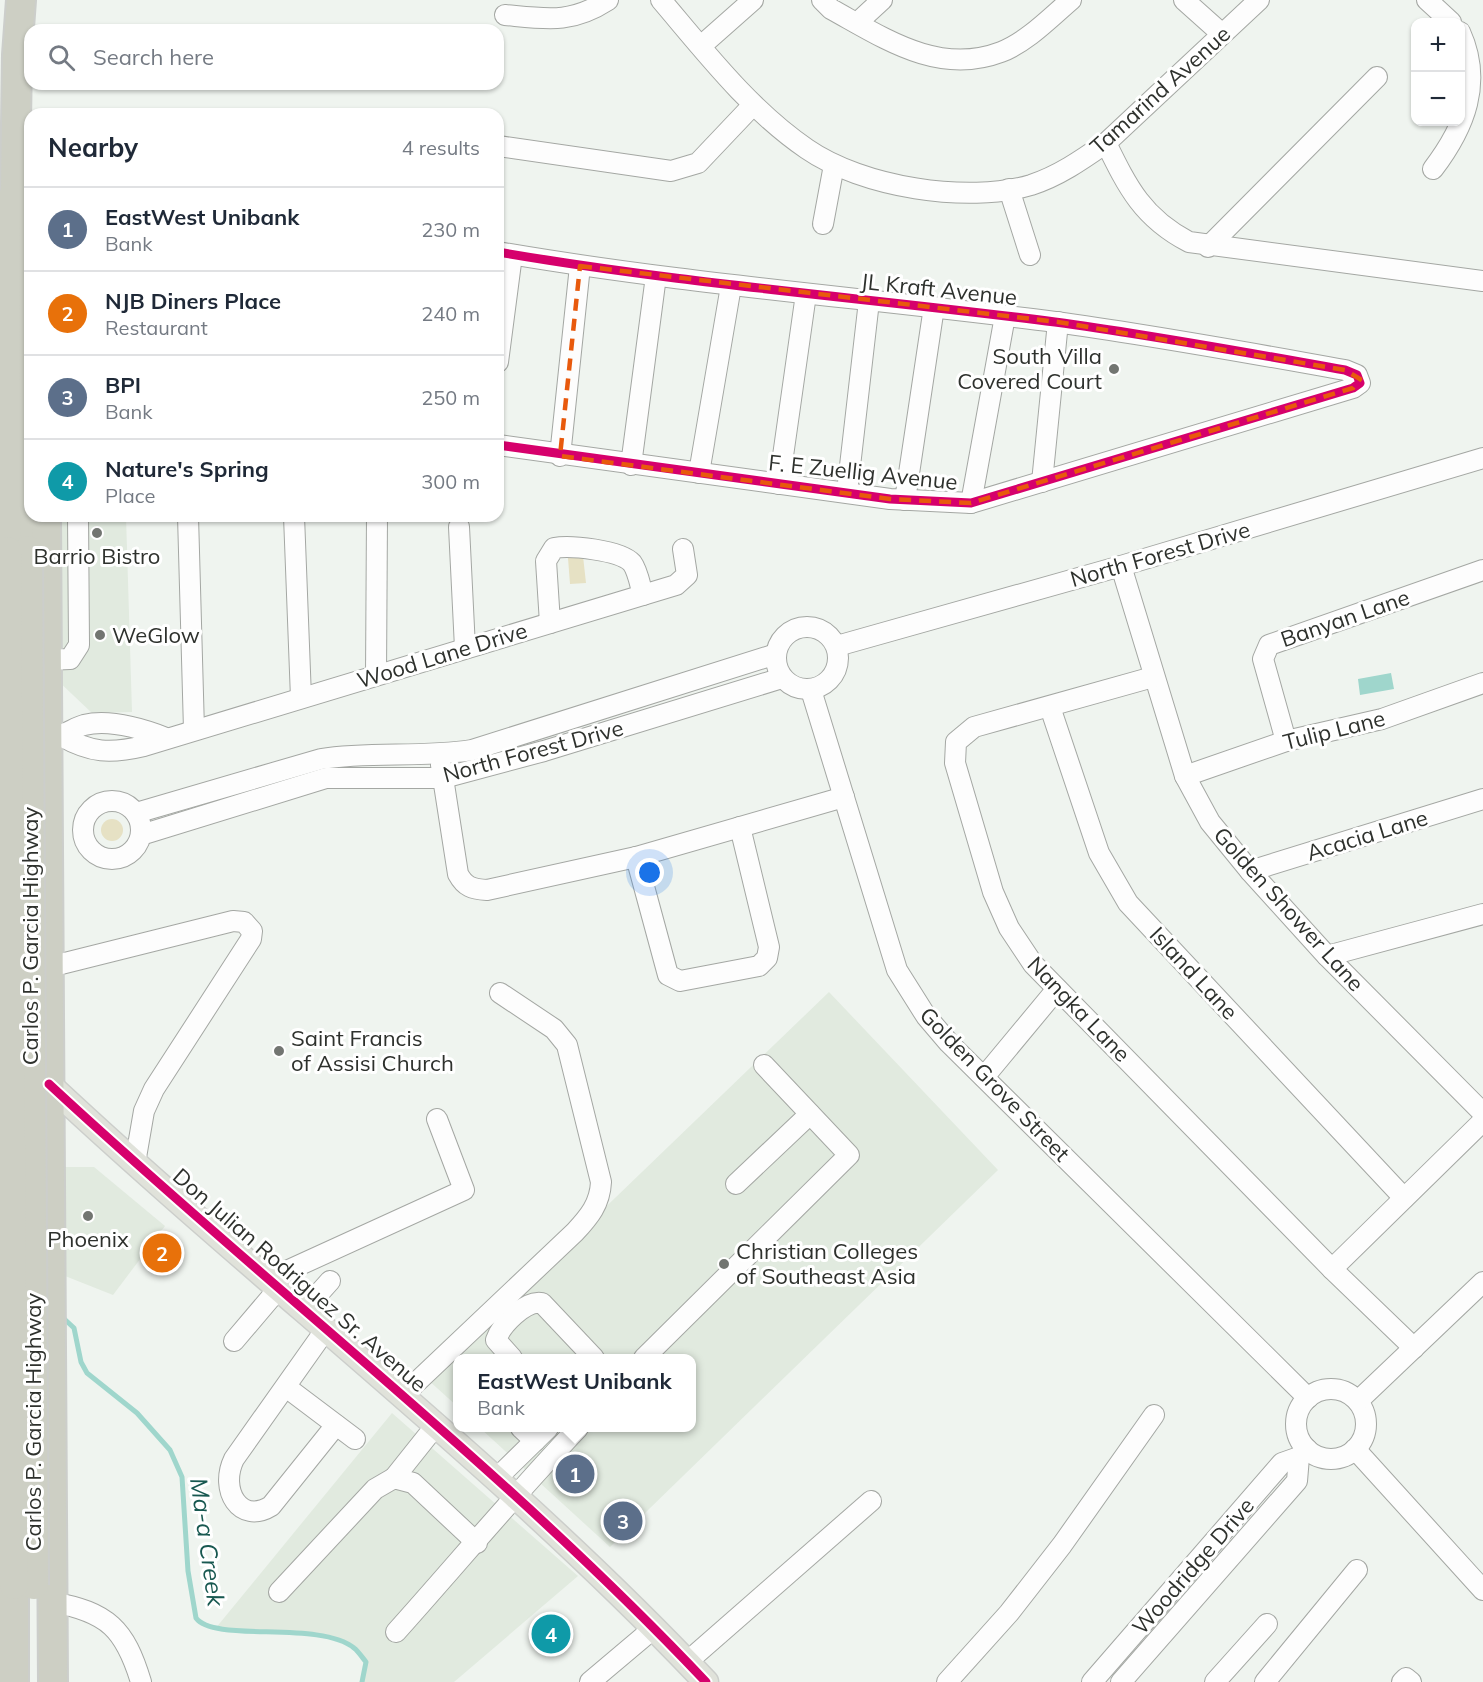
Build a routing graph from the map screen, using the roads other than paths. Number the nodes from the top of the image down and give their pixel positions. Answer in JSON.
{"nodes":[{"id":1,"x":21,"y":0,"type":"edge"},
{"id":2,"x":608,"y":0,"type":"edge"},
{"id":3,"x":662,"y":0,"type":"edge"},
{"id":4,"x":753,"y":0,"type":"edge"},
{"id":5,"x":822,"y":0,"type":"edge"},
{"id":6,"x":882,"y":0,"type":"edge"},
{"id":7,"x":1071,"y":0,"type":"edge"},
{"id":8,"x":1184,"y":0,"type":"edge"},
{"id":9,"x":1259,"y":0,"type":"edge"},
{"id":10,"x":1427,"y":0,"type":"edge"},
{"id":11,"x":505,"y":15,"type":"dead end"},
{"id":12,"x":1447,"y":18,"type":"edge"},
{"id":13,"x":857,"y":23,"type":"junction"},
{"id":14,"x":1222,"y":34,"type":"junction"},
{"id":15,"x":1465,"y":37,"type":"edge"},
{"id":16,"x":701,"y":46,"type":"junction"},
{"id":17,"x":1377,"y":77,"type":"dead end"},
{"id":18,"x":753,"y":105,"type":"junction"},
{"id":19,"x":1106,"y":143,"type":"junction"},
{"id":20,"x":504,"y":147,"type":"edge"},
{"id":21,"x":834,"y":165,"type":"junction"},
{"id":22,"x":1433,"y":169,"type":"dead end"},
{"id":23,"x":15,"y":186,"type":"edge"},
{"id":24,"x":1009,"y":189,"type":"junction"},
{"id":25,"x":823,"y":224,"type":"dead end"},
{"id":26,"x":1208,"y":247,"type":"junction"},
{"id":27,"x":505,"y":253,"type":"edge"},
{"id":28,"x":1030,"y":255,"type":"dead end"},
{"id":29,"x":580,"y":266,"type":"junction"},
{"id":30,"x":504,"y":270,"type":"edge"},
{"id":31,"x":656,"y":276,"type":"junction"},
{"id":32,"x":1483,"y":281,"type":"edge"},
{"id":33,"x":731,"y":286,"type":"junction"},
{"id":34,"x":806,"y":294,"type":"junction"},
{"id":35,"x":869,"y":301,"type":"junction"},
{"id":36,"x":934,"y":307,"type":"junction"},
{"id":37,"x":1005,"y":316,"type":"junction"},
{"id":38,"x":1058,"y":322,"type":"junction"},
{"id":39,"x":1353,"y":388,"type":"joint"},
{"id":40,"x":504,"y":446,"type":"edge"},
{"id":41,"x":560,"y":456,"type":"junction"},
{"id":42,"x":1483,"y":458,"type":"edge"},
{"id":43,"x":631,"y":465,"type":"junction"},
{"id":44,"x":699,"y":473,"type":"junction"},
{"id":45,"x":1042,"y":482,"type":"junction"},
{"id":46,"x":779,"y":484,"type":"junction"},
{"id":47,"x":847,"y":492,"type":"junction"},
{"id":48,"x":904,"y":500,"type":"junction"},
{"id":49,"x":971,"y":503,"type":"junction"},
{"id":50,"x":46,"y":522,"type":"edge"},
{"id":51,"x":78,"y":522,"type":"edge"},
{"id":52,"x":188,"y":522,"type":"edge"},
{"id":53,"x":294,"y":522,"type":"edge"},
{"id":54,"x":376,"y":522,"type":"edge"},
{"id":55,"x":459,"y":527,"type":"dead end"},
{"id":56,"x":683,"y":549,"type":"dead end"},
{"id":57,"x":1121,"y":566,"type":"junction"},
{"id":58,"x":1483,"y":570,"type":"edge"},
{"id":59,"x":643,"y":595,"type":"junction"},
{"id":60,"x":46,"y":598,"type":"junction"},
{"id":61,"x":0,"y":599,"type":"edge"},
{"id":62,"x":550,"y":623,"type":"junction"},
{"id":63,"x":837,"y":646,"type":"junction"},
{"id":64,"x":465,"y":648,"type":"junction"},
{"id":65,"x":776,"y":654,"type":"junction"},
{"id":66,"x":46,"y":660,"type":"junction"},
{"id":67,"x":376,"y":675,"type":"junction"},
{"id":68,"x":1153,"y":677,"type":"junction"},
{"id":69,"x":782,"y":678,"type":"junction"},
{"id":70,"x":1483,"y":683,"type":"edge"},
{"id":71,"x":811,"y":690,"type":"junction"},
{"id":72,"x":301,"y":698,"type":"junction"},
{"id":73,"x":1050,"y":707,"type":"junction"},
{"id":74,"x":194,"y":730,"type":"junction"},
{"id":75,"x":54,"y":736,"type":"junction"},
{"id":76,"x":0,"y":737,"type":"edge"},
{"id":77,"x":1286,"y":741,"type":"junction"},
{"id":78,"x":440,"y":755,"type":"junction"},
{"id":79,"x":1185,"y":776,"type":"junction"},
{"id":80,"x":443,"y":778,"type":"junction"},
{"id":81,"x":196,"y":795,"type":"junction"},
{"id":82,"x":844,"y":797,"type":"junction"},
{"id":83,"x":1483,"y":799,"type":"edge"},
{"id":84,"x":136,"y":813,"type":"junction"},
{"id":85,"x":202,"y":816,"type":"junction"},
{"id":86,"x":740,"y":827,"type":"junction"},
{"id":87,"x":82,"y":828,"type":"junction"},
{"id":88,"x":0,"y":829,"type":"edge"},
{"id":89,"x":47,"y":829,"type":"junction"},
{"id":90,"x":141,"y":835,"type":"junction"},
{"id":91,"x":636,"y":857,"type":"junction"},
{"id":92,"x":1250,"y":871,"type":"junction"},
{"id":93,"x":48,"y":904,"type":"junction"},
{"id":94,"x":0,"y":905,"type":"edge"},
{"id":95,"x":1483,"y":914,"type":"edge"},
{"id":96,"x":1327,"y":956,"type":"junction"},
{"id":97,"x":0,"y":967,"type":"edge"},
{"id":98,"x":49,"y":967,"type":"junction"},
{"id":99,"x":1057,"y":989,"type":"junction"},
{"id":100,"x":500,"y":993,"type":"dead end"},
{"id":101,"x":0,"y":1039,"type":"edge"},
{"id":102,"x":764,"y":1065,"type":"dead end"},
{"id":103,"x":984,"y":1077,"type":"junction"},
{"id":104,"x":49,"y":1084,"type":"junction"},
{"id":105,"x":1483,"y":1113,"type":"edge"},
{"id":106,"x":810,"y":1114,"type":"junction"},
{"id":107,"x":437,"y":1119,"type":"dead end"},
{"id":108,"x":1483,"y":1121,"type":"edge"},
{"id":109,"x":50,"y":1161,"type":"junction"},
{"id":110,"x":0,"y":1162,"type":"edge"},
{"id":111,"x":135,"y":1163,"type":"junction"},
{"id":112,"x":736,"y":1184,"type":"dead end"},
{"id":113,"x":1404,"y":1198,"type":"junction"},
{"id":114,"x":50,"y":1247,"type":"junction"},
{"id":115,"x":0,"y":1248,"type":"edge"},
{"id":116,"x":1332,"y":1269,"type":"junction"},
{"id":117,"x":330,"y":1281,"type":"dead end"},
{"id":118,"x":1483,"y":1282,"type":"edge"},
{"id":119,"x":274,"y":1284,"type":"junction"},
{"id":120,"x":304,"y":1310,"type":"junction"},
{"id":121,"x":326,"y":1329,"type":"junction"},
{"id":122,"x":51,"y":1338,"type":"junction"},
{"id":123,"x":0,"y":1339,"type":"edge"},
{"id":124,"x":234,"y":1341,"type":"dead end"},
{"id":125,"x":1414,"y":1347,"type":"junction"},
{"id":126,"x":508,"y":1354,"type":"edge"},
{"id":127,"x":589,"y":1354,"type":"edge"},
{"id":128,"x":649,"y":1354,"type":"edge"},
{"id":129,"x":285,"y":1387,"type":"junction"},
{"id":130,"x":403,"y":1395,"type":"junction"},
{"id":131,"x":1308,"y":1398,"type":"junction"},
{"id":132,"x":1358,"y":1401,"type":"junction"},
{"id":133,"x":1154,"y":1415,"type":"dead end"},
{"id":134,"x":437,"y":1424,"type":"junction"},
{"id":135,"x":336,"y":1425,"type":"junction"},
{"id":136,"x":535,"y":1432,"type":"edge"},
{"id":137,"x":574,"y":1432,"type":"edge"},
{"id":138,"x":0,"y":1439,"type":"edge"},
{"id":139,"x":51,"y":1439,"type":"junction"},
{"id":140,"x":355,"y":1439,"type":"dead end"},
{"id":141,"x":1355,"y":1449,"type":"junction"},
{"id":142,"x":1303,"y":1453,"type":"junction"},
{"id":143,"x":394,"y":1478,"type":"junction"},
{"id":144,"x":497,"y":1478,"type":"junction"},
{"id":145,"x":516,"y":1494,"type":"junction"},
{"id":146,"x":871,"y":1501,"type":"dead end"},
{"id":147,"x":477,"y":1543,"type":"junction"},
{"id":148,"x":52,"y":1544,"type":"junction"},
{"id":149,"x":0,"y":1545,"type":"edge"},
{"id":150,"x":1357,"y":1570,"type":"dead end"},
{"id":151,"x":1483,"y":1590,"type":"edge"},
{"id":152,"x":34,"y":1591,"type":"junction"},
{"id":153,"x":279,"y":1592,"type":"dead end"},
{"id":154,"x":1267,"y":1624,"type":"dead end"},
{"id":155,"x":654,"y":1628,"type":"junction"},
{"id":156,"x":396,"y":1632,"type":"dead end"},
{"id":157,"x":692,"y":1674,"type":"edge"},
{"id":158,"x":14,"y":1682,"type":"edge"},
{"id":159,"x":35,"y":1682,"type":"edge"},
{"id":160,"x":53,"y":1682,"type":"edge"},
{"id":161,"x":141,"y":1682,"type":"edge"},
{"id":162,"x":590,"y":1682,"type":"edge"},
{"id":163,"x":946,"y":1682,"type":"edge"},
{"id":164,"x":1092,"y":1682,"type":"edge"},
{"id":165,"x":1121,"y":1682,"type":"edge"},
{"id":166,"x":1215,"y":1682,"type":"edge"},
{"id":167,"x":1265,"y":1682,"type":"edge"}],
"edges":[{"from":1,"to":23,"type":"highway","name":"Carlos P. Garcia Highway"},
{"from":2,"to":11,"type":"street"},
{"from":3,"to":16,"type":"street","name":"Tamarind Avenue"},
{"from":4,"to":16,"type":"street"},
{"from":5,"to":13,"type":"street"},
{"from":6,"to":13,"type":"street"},
{"from":7,"to":13,"type":"street"},
{"from":8,"to":14,"type":"street"},
{"from":9,"to":14,"type":"street","name":"Tamarind Avenue"},
{"from":10,"to":12,"type":"street"},
{"from":14,"to":19,"type":"street","name":"Tamarind Avenue"},
{"from":15,"to":22,"type":"street"},
{"from":16,"to":18,"type":"street","name":"Tamarind Avenue"},
{"from":17,"to":26,"type":"street"},
{"from":18,"to":20,"type":"street"},
{"from":18,"to":21,"type":"street","name":"Tamarind Avenue"},
{"from":19,"to":24,"type":"street","name":"Tamarind Avenue"},
{"from":19,"to":26,"type":"street"},
{"from":21,"to":24,"type":"street","name":"Tamarind Avenue"},
{"from":21,"to":25,"type":"street"},
{"from":23,"to":152,"type":"highway","name":"Carlos P. Garcia Highway","bridge":true},
{"from":24,"to":28,"type":"street"},
{"from":26,"to":32,"type":"street"},
{"from":27,"to":29,"type":"street","name":"JL Kraft Avenue"},
{"from":27,"to":30,"type":"street"},
{"from":29,"to":31,"type":"street","name":"JL Kraft Avenue"},
{"from":29,"to":41,"type":"street"},
{"from":31,"to":33,"type":"street","name":"JL Kraft Avenue"},
{"from":31,"to":43,"type":"street"},
{"from":33,"to":34,"type":"street","name":"JL Kraft Avenue"},
{"from":33,"to":44,"type":"street"},
{"from":34,"to":35,"type":"street","name":"JL Kraft Avenue"},
{"from":34,"to":46,"type":"street"},
{"from":35,"to":36,"type":"street","name":"JL Kraft Avenue"},
{"from":35,"to":47,"type":"street"},
{"from":36,"to":37,"type":"street","name":"JL Kraft Avenue"},
{"from":36,"to":48,"type":"street"},
{"from":37,"to":38,"type":"street","name":"JL Kraft Avenue"},
{"from":37,"to":49,"type":"street"},
{"from":38,"to":39,"type":"street","name":"JL Kraft Avenue"},
{"from":38,"to":45,"type":"street"},
{"from":39,"to":45,"type":"street","name":"F. E Zuellig Avenue"},
{"from":40,"to":41,"type":"street","name":"F. E Zuellig Avenue"},
{"from":41,"to":43,"type":"street","name":"F. E Zuellig Avenue"},
{"from":42,"to":57,"type":"street","name":"North Forest Drive"},
{"from":43,"to":44,"type":"street","name":"F. E Zuellig Avenue"},
{"from":44,"to":46,"type":"street","name":"F. E Zuellig Avenue"},
{"from":45,"to":49,"type":"street","name":"F. E Zuellig Avenue"},
{"from":46,"to":47,"type":"street","name":"F. E Zuellig Avenue"},
{"from":47,"to":48,"type":"street","name":"F. E Zuellig Avenue"},
{"from":48,"to":49,"type":"street","name":"F. E Zuellig Avenue"},
{"from":50,"to":60,"type":"highway","name":"Carlos P. Garcia Highway"},
{"from":51,"to":66,"type":"street"},
{"from":52,"to":74,"type":"street"},
{"from":53,"to":72,"type":"street"},
{"from":54,"to":67,"type":"street"},
{"from":55,"to":64,"type":"street"},
{"from":56,"to":59,"type":"street","name":"Wood Lane Drive"},
{"from":57,"to":63,"type":"street","name":"North Forest Drive"},
{"from":57,"to":68,"type":"street","name":"Golden Shower Lane"},
{"from":58,"to":77,"type":"street","name":"Banyan Lane"},
{"from":59,"to":62,"type":"street","name":"Wood Lane Drive"},
{"from":59,"to":62,"type":"street"},
{"from":60,"to":61,"type":"highway"},
{"from":60,"to":66,"type":"highway","name":"Carlos P. Garcia Highway"},
{"from":62,"to":64,"type":"street","name":"Wood Lane Drive"},
{"from":63,"to":65,"type":"street"},
{"from":63,"to":71,"type":"street"},
{"from":64,"to":67,"type":"street","name":"Wood Lane Drive"},
{"from":65,"to":69,"type":"street"},
{"from":65,"to":78,"type":"street","name":"North Forest Drive"},
{"from":66,"to":75,"type":"highway","name":"Carlos P. Garcia Highway"},
{"from":67,"to":72,"type":"street","name":"Wood Lane Drive"},
{"from":68,"to":73,"type":"street","name":"Nangka Lane"},
{"from":68,"to":79,"type":"street","name":"Golden Shower Lane"},
{"from":69,"to":71,"type":"street"},
{"from":69,"to":80,"type":"street","name":"North Forest Drive"},
{"from":70,"to":77,"type":"street","name":"Tulip Lane"},
{"from":71,"to":82,"type":"street","name":"Golden Grove Street"},
{"from":72,"to":74,"type":"street","name":"Wood Lane Drive"},
{"from":73,"to":99,"type":"street","name":"Nangka Lane"},
{"from":73,"to":113,"type":"street","name":"Island Lane"},
{"from":74,"to":75,"type":"street","name":"Wood Lane Drive"},
{"from":75,"to":76,"type":"highway"},
{"from":75,"to":89,"type":"highway","name":"Carlos P. Garcia Highway"},
{"from":77,"to":79,"type":"street","name":"Tulip Lane"},
{"from":78,"to":80,"type":"street"},
{"from":78,"to":81,"type":"street","name":"North Forest Drive"},
{"from":79,"to":92,"type":"street","name":"Golden Shower Lane"},
{"from":80,"to":85,"type":"street","name":"North Forest Drive"},
{"from":80,"to":91,"type":"street"},
{"from":81,"to":84,"type":"street","name":"North Forest Drive"},
{"from":81,"to":85,"type":"street"},
{"from":82,"to":86,"type":"street"},
{"from":82,"to":103,"type":"street","name":"Golden Grove Street"},
{"from":83,"to":92,"type":"street","name":"Acacia Lane"},
{"from":84,"to":87,"type":"street"},
{"from":84,"to":90,"type":"street"},
{"from":85,"to":90,"type":"street","name":"North Forest Drive"},
{"from":86,"to":91,"type":"street"},
{"from":86,"to":91,"type":"street"},
{"from":87,"to":89,"type":"street"},
{"from":87,"to":90,"type":"street"},
{"from":88,"to":89,"type":"highway"},
{"from":89,"to":93,"type":"highway","name":"Carlos P. Garcia Highway"},
{"from":92,"to":96,"type":"street","name":"Golden Shower Lane"},
{"from":93,"to":94,"type":"highway"},
{"from":93,"to":98,"type":"highway","name":"Carlos P. Garcia Highway"},
{"from":95,"to":96,"type":"street"},
{"from":96,"to":105,"type":"street","name":"Golden Shower Lane"},
{"from":97,"to":98,"type":"highway"},
{"from":98,"to":104,"type":"highway","name":"Carlos P. Garcia Highway"},
{"from":98,"to":111,"type":"street"},
{"from":99,"to":103,"type":"street"},
{"from":99,"to":116,"type":"street","name":"Nangka Lane"},
{"from":100,"to":130,"type":"street"},
{"from":101,"to":104,"type":"main road","name":"Don Julian Rodriguez Sr. Avenue"},
{"from":102,"to":106,"type":"street"},
{"from":103,"to":131,"type":"street","name":"Golden Grove Street"},
{"from":104,"to":109,"type":"highway","name":"Carlos P. Garcia Highway"},
{"from":104,"to":111,"type":"main road","name":"Don Julian Rodriguez Sr. Avenue"},
{"from":106,"to":112,"type":"street"},
{"from":106,"to":128,"type":"street"},
{"from":107,"to":119,"type":"street"},
{"from":108,"to":113,"type":"street"},
{"from":109,"to":110,"type":"highway"},
{"from":109,"to":114,"type":"highway","name":"Carlos P. Garcia Highway"},
{"from":111,"to":119,"type":"main road","name":"Don Julian Rodriguez Sr. Avenue"},
{"from":113,"to":116,"type":"street"},
{"from":114,"to":115,"type":"highway"},
{"from":114,"to":122,"type":"highway","name":"Carlos P. Garcia Highway"},
{"from":116,"to":125,"type":"street","name":"Nangka Lane"},
{"from":117,"to":120,"type":"street"},
{"from":118,"to":125,"type":"street"},
{"from":119,"to":120,"type":"main road","name":"Don Julian Rodriguez Sr. Avenue"},
{"from":119,"to":124,"type":"street"},
{"from":120,"to":121,"type":"main road","name":"Don Julian Rodriguez Sr. Avenue"},
{"from":121,"to":129,"type":"street"},
{"from":121,"to":130,"type":"main road","name":"Don Julian Rodriguez Sr. Avenue"},
{"from":122,"to":123,"type":"highway"},
{"from":122,"to":139,"type":"highway","name":"Carlos P. Garcia Highway"},
{"from":125,"to":132,"type":"street"},
{"from":126,"to":127,"type":"street"},
{"from":129,"to":135,"type":"street"},
{"from":129,"to":135,"type":"street"},
{"from":130,"to":134,"type":"main road","name":"Don Julian Rodriguez Sr. Avenue"},
{"from":131,"to":132,"type":"street"},
{"from":131,"to":142,"type":"street"},
{"from":132,"to":141,"type":"street"},
{"from":133,"to":163,"type":"street"},
{"from":134,"to":143,"type":"street"},
{"from":134,"to":144,"type":"main road","name":"Don Julian Rodriguez Sr. Avenue"},
{"from":135,"to":140,"type":"street"},
{"from":136,"to":144,"type":"street"},
{"from":137,"to":145,"type":"street"},
{"from":138,"to":139,"type":"highway"},
{"from":139,"to":148,"type":"highway","name":"Carlos P. Garcia Highway"},
{"from":141,"to":142,"type":"street"},
{"from":141,"to":151,"type":"street"},
{"from":142,"to":164,"type":"street","name":"Woodridge Drive"},
{"from":142,"to":165,"type":"street","name":"Woodridge Drive"},
{"from":143,"to":147,"type":"street"},
{"from":143,"to":153,"type":"street"},
{"from":144,"to":145,"type":"main road","name":"Don Julian Rodriguez Sr. Avenue"},
{"from":145,"to":147,"type":"street"},
{"from":145,"to":155,"type":"main road","name":"Don Julian Rodriguez Sr. Avenue"},
{"from":146,"to":157,"type":"street"},
{"from":147,"to":156,"type":"street"},
{"from":148,"to":149,"type":"highway"},
{"from":148,"to":152,"type":"highway","name":"Carlos P. Garcia Highway"},
{"from":150,"to":167,"type":"street"},
{"from":152,"to":158,"type":"highway","name":"Carlos P. Garcia Highway"},
{"from":152,"to":159,"type":"highway","name":"Carlos P. Garcia Highway"},
{"from":152,"to":160,"type":"highway","name":"Carlos P. Garcia Highway"},
{"from":152,"to":161,"type":"street"},
{"from":154,"to":166,"type":"street"},
{"from":155,"to":157,"type":"main road","name":"Don Julian Rodriguez Sr. Avenue"},
{"from":155,"to":162,"type":"street"}]}
